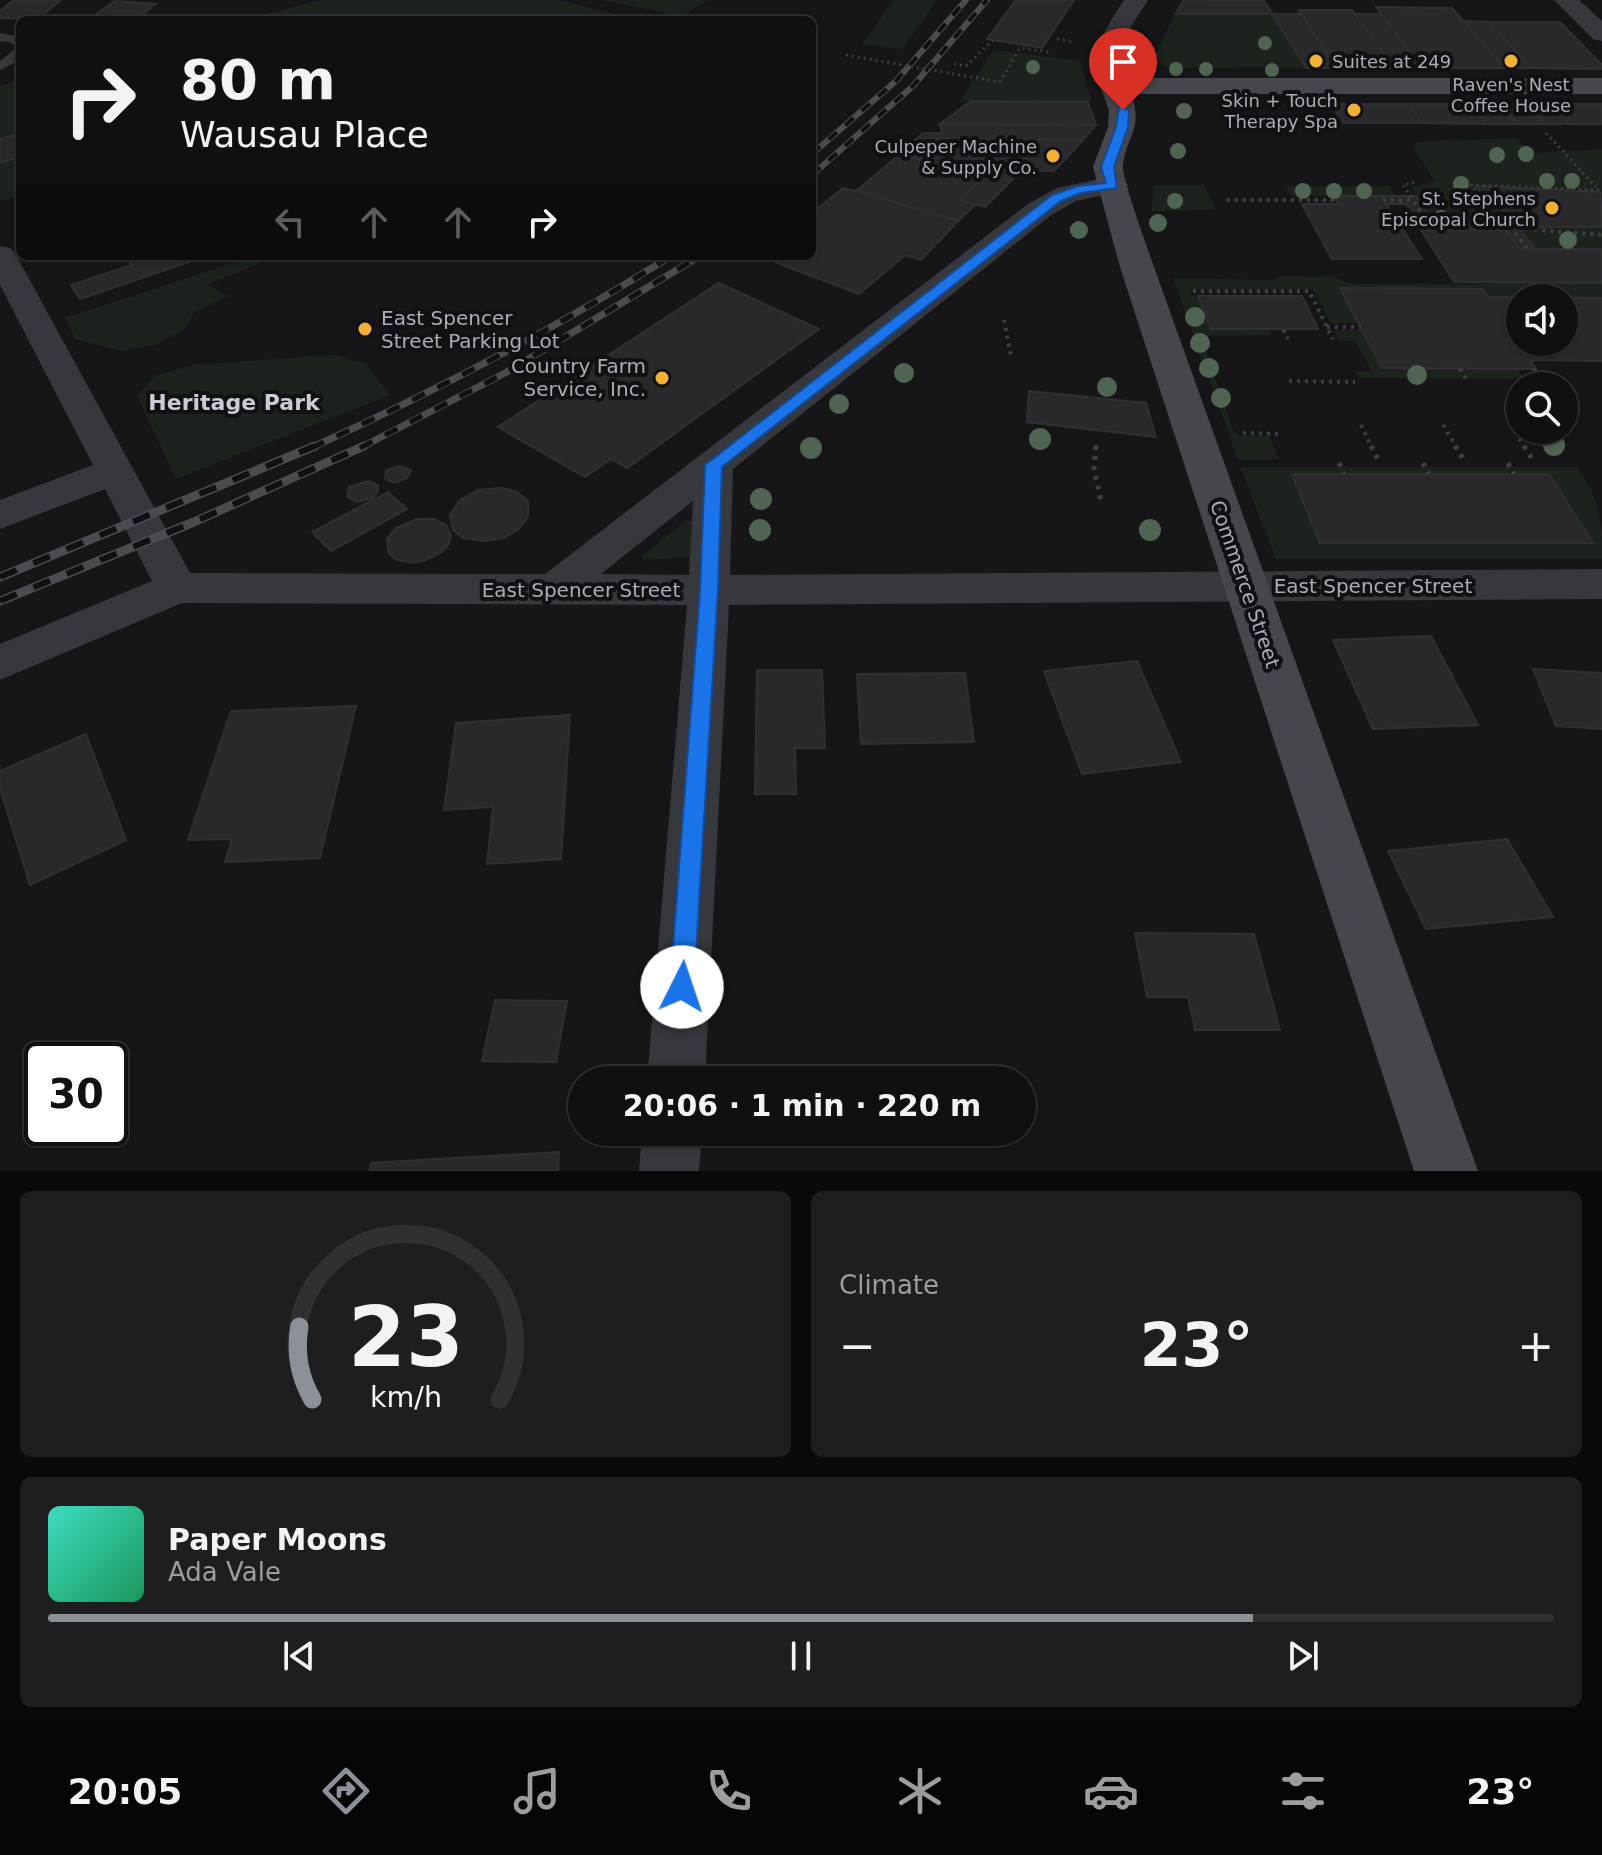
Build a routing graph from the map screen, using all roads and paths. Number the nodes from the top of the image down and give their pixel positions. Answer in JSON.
{"nodes":[{"id":1,"x":1136,"y":0,"type":"edge"},
{"id":2,"x":1566,"y":0,"type":"edge"},
{"id":3,"x":1602,"y":34,"type":"edge"},
{"id":4,"x":993,"y":40,"type":"dead end"},
{"id":5,"x":1049,"y":52,"type":"dead end"},
{"id":6,"x":846,"y":55,"type":"dead end"},
{"id":7,"x":954,"y":64,"type":"dead end"},
{"id":8,"x":1114,"y":86,"type":"junction"},
{"id":9,"x":1602,"y":86,"type":"edge"},
{"id":10,"x":1546,"y":133,"type":"dead end"},
{"id":11,"x":1416,"y":182,"type":"dead end"},
{"id":12,"x":1113,"y":185,"type":"junction"},
{"id":13,"x":1599,"y":189,"type":"edge"},
{"id":14,"x":1227,"y":200,"type":"dead end"},
{"id":15,"x":1336,"y":200,"type":"dead end"},
{"id":16,"x":1383,"y":200,"type":"dead end"},
{"id":17,"x":1413,"y":200,"type":"junction"},
{"id":18,"x":1510,"y":227,"type":"junction"},
{"id":19,"x":1521,"y":227,"type":"junction"},
{"id":20,"x":1602,"y":235,"type":"edge"},
{"id":21,"x":1528,"y":249,"type":"dead end"},
{"id":22,"x":0,"y":255,"type":"edge"},
{"id":23,"x":1193,"y":291,"type":"dead end"},
{"id":24,"x":1004,"y":320,"type":"dead end"},
{"id":25,"x":1327,"y":327,"type":"junction"},
{"id":26,"x":1361,"y":327,"type":"dead end"},
{"id":27,"x":1283,"y":330,"type":"dead end"},
{"id":28,"x":1288,"y":339,"type":"dead end"},
{"id":29,"x":1333,"y":339,"type":"dead end"},
{"id":30,"x":1011,"y":356,"type":"dead end"},
{"id":31,"x":1460,"y":369,"type":"dead end"},
{"id":32,"x":1534,"y":369,"type":"dead end"},
{"id":33,"x":1536,"y":372,"type":"edge"},
{"id":34,"x":1289,"y":381,"type":"dead end"},
{"id":35,"x":1355,"y":382,"type":"dead end"},
{"id":36,"x":1468,"y":382,"type":"dead end"},
{"id":37,"x":1361,"y":425,"type":"dead end"},
{"id":38,"x":1443,"y":425,"type":"dead end"},
{"id":39,"x":1239,"y":433,"type":"dead end"},
{"id":40,"x":1278,"y":434,"type":"dead end"},
{"id":41,"x":1096,"y":441,"type":"dead end"},
{"id":42,"x":1523,"y":444,"type":"edge"},
{"id":43,"x":1339,"y":463,"type":"dead end"},
{"id":44,"x":1380,"y":463,"type":"dead end"},
{"id":45,"x":1423,"y":463,"type":"dead end"},
{"id":46,"x":1466,"y":463,"type":"dead end"},
{"id":47,"x":1508,"y":463,"type":"dead end"},
{"id":48,"x":1535,"y":463,"type":"dead end"},
{"id":49,"x":714,"y":465,"type":"junction"},
{"id":50,"x":115,"y":471,"type":"junction"},
{"id":51,"x":1344,"y":474,"type":"dead end"},
{"id":52,"x":1429,"y":474,"type":"dead end"},
{"id":53,"x":1514,"y":474,"type":"dead end"},
{"id":54,"x":1102,"y":505,"type":"dead end"},
{"id":55,"x":0,"y":515,"type":"edge"},
{"id":56,"x":1602,"y":584,"type":"edge"},
{"id":57,"x":1246,"y":587,"type":"junction"},
{"id":58,"x":177,"y":588,"type":"junction"},
{"id":59,"x":553,"y":590,"type":"junction"},
{"id":60,"x":709,"y":590,"type":"junction"},
{"id":61,"x":0,"y":663,"type":"edge"},
{"id":62,"x":677,"y":1066,"type":"edge"},
{"id":63,"x":671,"y":1146,"type":"edge"},
{"id":64,"x":669,"y":1171,"type":"edge"},
{"id":65,"x":1446,"y":1171,"type":"edge"}],
"edges":[{"from":1,"to":8,"type":"street","name":"Commerce Street"},
{"from":2,"to":3,"type":"street"},
{"from":4,"to":7,"type":"path"},
{"from":5,"to":6,"type":"path","bridge":true},
{"from":8,"to":9,"type":"street"},
{"from":8,"to":12,"type":"street","name":"Commerce Street"},
{"from":10,"to":13,"type":"path"},
{"from":11,"to":17,"type":"path"},
{"from":12,"to":49,"type":"street"},
{"from":12,"to":57,"type":"street","name":"Commerce Street"},
{"from":13,"to":19,"type":"path"},
{"from":14,"to":15,"type":"path"},
{"from":16,"to":17,"type":"path"},
{"from":17,"to":18,"type":"path"},
{"from":18,"to":19,"type":"path"},
{"from":18,"to":21,"type":"path"},
{"from":19,"to":20,"type":"path"},
{"from":22,"to":50,"type":"street"},
{"from":23,"to":25,"type":"path"},
{"from":24,"to":30,"type":"path"},
{"from":25,"to":26,"type":"path"},
{"from":25,"to":29,"type":"path"},
{"from":27,"to":28,"type":"path"},
{"from":31,"to":36,"type":"path"},
{"from":32,"to":33,"type":"path"},
{"from":34,"to":35,"type":"path"},
{"from":37,"to":44,"type":"path"},
{"from":38,"to":46,"type":"path"},
{"from":39,"to":40,"type":"path"},
{"from":41,"to":54,"type":"path"},
{"from":42,"to":48,"type":"path"},
{"from":43,"to":51,"type":"path"},
{"from":45,"to":52,"type":"path"},
{"from":47,"to":53,"type":"path"},
{"from":49,"to":59,"type":"street"},
{"from":49,"to":60,"type":"street"},
{"from":50,"to":55,"type":"street"},
{"from":50,"to":58,"type":"street"},
{"from":56,"to":57,"type":"street","name":"East Spencer Street"},
{"from":57,"to":60,"type":"street","name":"East Spencer Street"},
{"from":57,"to":65,"type":"street","name":"Commerce Street"},
{"from":58,"to":59,"type":"street","name":"East Spencer Street"},
{"from":58,"to":61,"type":"street"},
{"from":59,"to":60,"type":"street","name":"East Spencer Street"},
{"from":60,"to":62,"type":"street"},
{"from":63,"to":64,"type":"street"}]}
